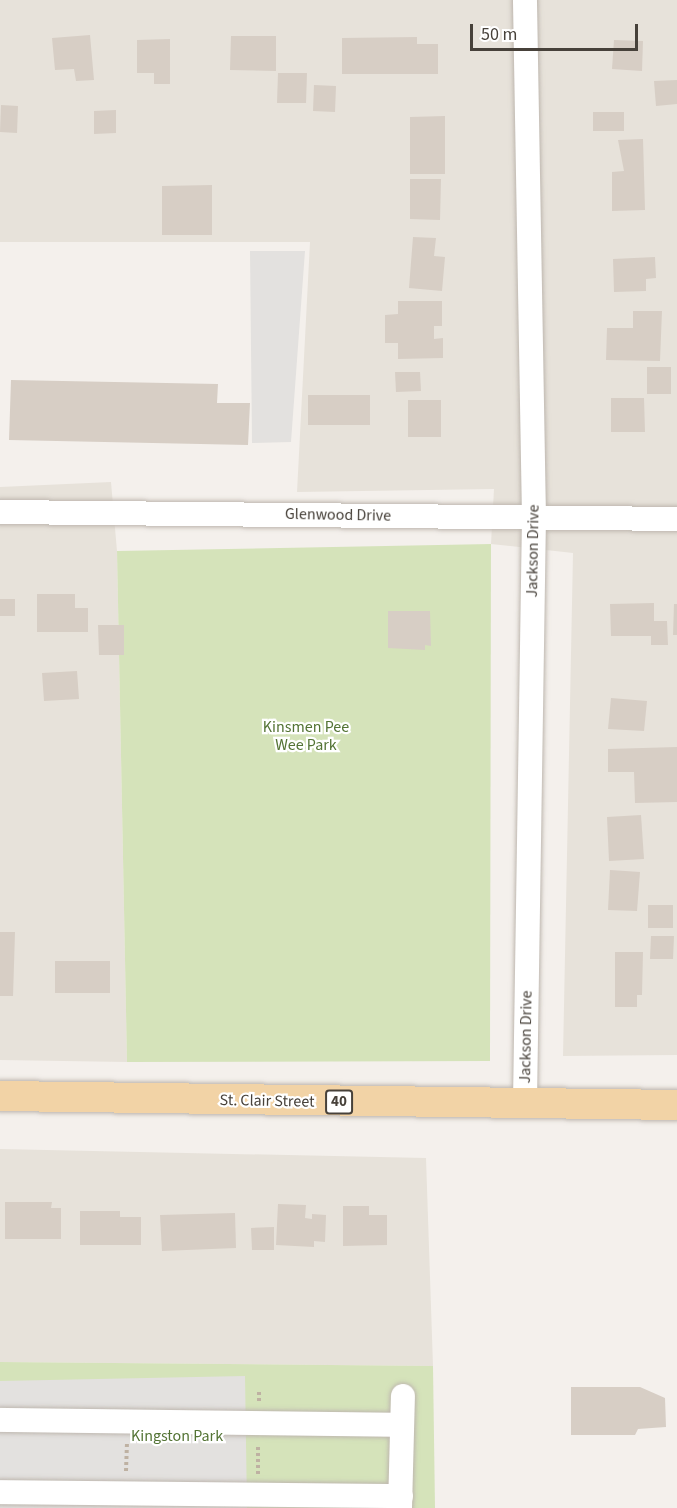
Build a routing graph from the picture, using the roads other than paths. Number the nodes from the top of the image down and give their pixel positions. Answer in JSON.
{"nodes":[{"id":1,"x":525,"y":0,"type":"edge"},
{"id":2,"x":0,"y":512,"type":"edge"},
{"id":3,"x":534,"y":518,"type":"junction"},
{"id":4,"x":677,"y":519,"type":"edge"},
{"id":5,"x":0,"y":1096,"type":"edge"},
{"id":6,"x":525,"y":1102,"type":"junction"},
{"id":7,"x":677,"y":1105,"type":"edge"},
{"id":8,"x":403,"y":1396,"type":"dead end"},
{"id":9,"x":0,"y":1420,"type":"edge"},
{"id":10,"x":402,"y":1425,"type":"junction"},
{"id":11,"x":0,"y":1492,"type":"edge"},
{"id":12,"x":401,"y":1502,"type":"edge"}],
"edges":[{"from":1,"to":3,"type":"street","name":"Jackson Drive"},
{"from":2,"to":3,"type":"street","name":"Glenwood Drive"},
{"from":3,"to":4,"type":"street","name":"Glenwood Drive"},
{"from":3,"to":6,"type":"street","name":"Jackson Drive"},
{"from":5,"to":6,"type":"main road","name":"St. Clair Street","number":"40"},
{"from":6,"to":7,"type":"main road","name":"St. Clair Street","number":"40"},
{"from":8,"to":10,"type":"street"},
{"from":9,"to":10,"type":"street"},
{"from":10,"to":12,"type":"street"},
{"from":11,"to":12,"type":"street"}]}
